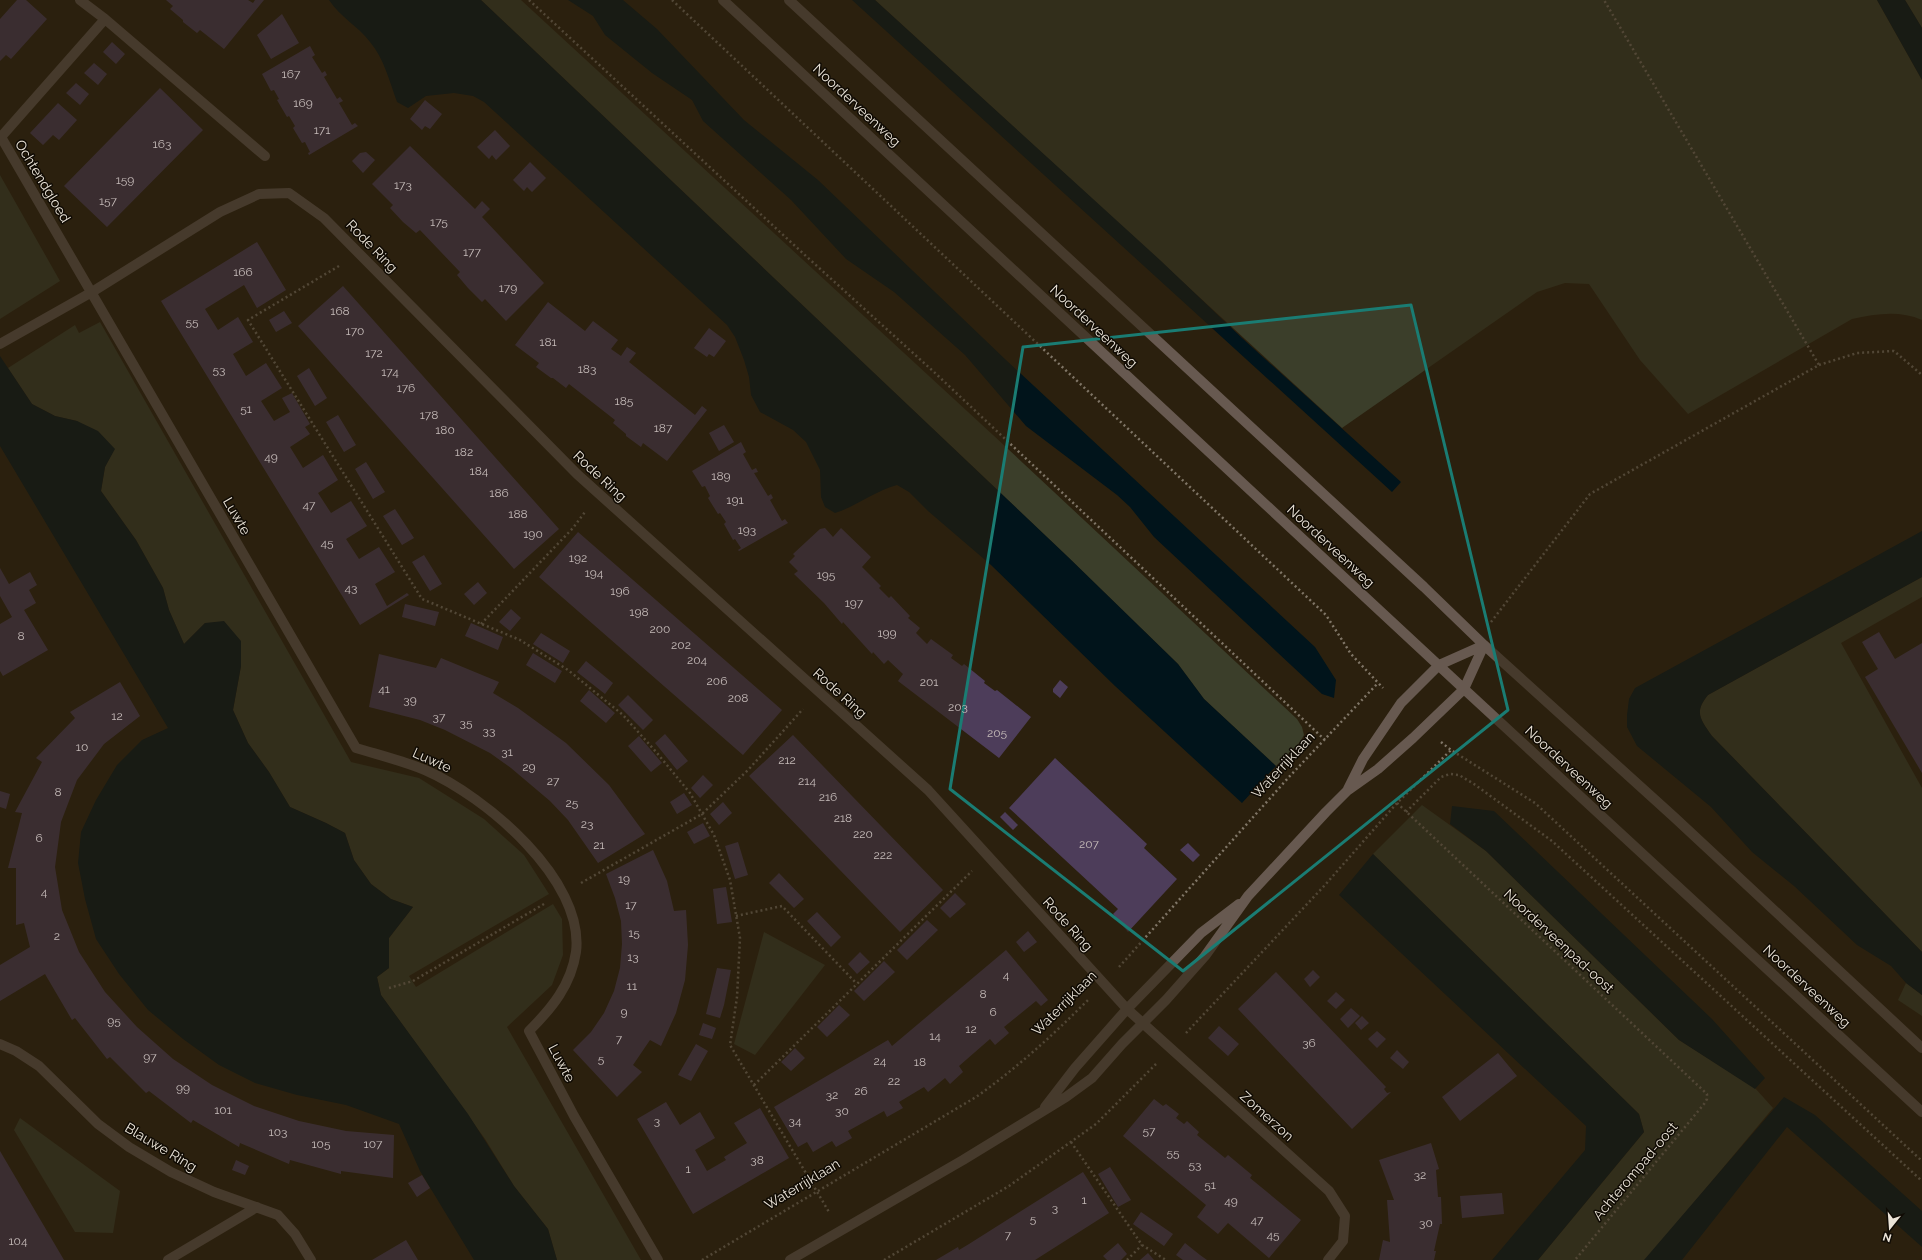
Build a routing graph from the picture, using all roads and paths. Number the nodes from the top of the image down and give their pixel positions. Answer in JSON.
{"nodes":[{"id":1,"x":80,"y":0,"type":"edge"},
{"id":2,"x":529,"y":0,"type":"edge"},
{"id":3,"x":672,"y":0,"type":"edge"},
{"id":4,"x":724,"y":0,"type":"edge"},
{"id":5,"x":789,"y":0,"type":"edge"},
{"id":6,"x":1604,"y":0,"type":"edge"},
{"id":7,"x":105,"y":19,"type":"junction"},
{"id":8,"x":265,"y":156,"type":"dead end"},
{"id":9,"x":360,"y":253,"type":"junction"},
{"id":10,"x":92,"y":292,"type":"junction"},
{"id":11,"x":5,"y":341,"type":"edge"},
{"id":12,"x":1819,"y":365,"type":"junction"},
{"id":13,"x":1922,"y":375,"type":"edge"},
{"id":14,"x":598,"y":494,"type":"junction"},
{"id":15,"x":481,"y":624,"type":"junction"},
{"id":16,"x":1484,"y":645,"type":"junction"},
{"id":17,"x":1439,"y":665,"type":"junction"},
{"id":18,"x":1464,"y":688,"type":"junction"},
{"id":19,"x":818,"y":692,"type":"junction"},
{"id":20,"x":1325,"y":740,"type":"junction"},
{"id":21,"x":1347,"y":791,"type":"junction"},
{"id":22,"x":1397,"y":803,"type":"junction"},
{"id":23,"x":1406,"y":812,"type":"junction"},
{"id":24,"x":702,"y":814,"type":"junction"},
{"id":25,"x":988,"y":856,"type":"junction"},
{"id":26,"x":1324,"y":885,"type":"dead end"},
{"id":27,"x":562,"y":894,"type":"junction"},
{"id":28,"x":1248,"y":896,"type":"junction"},
{"id":29,"x":736,"y":916,"type":"junction"},
{"id":30,"x":857,"y":984,"type":"junction"},
{"id":31,"x":1104,"y":984,"type":"junction"},
{"id":32,"x":389,"y":988,"type":"dead end"},
{"id":33,"x":1127,"y":1008,"type":"junction"},
{"id":34,"x":1143,"y":1023,"type":"junction"},
{"id":35,"x":0,"y":1044,"type":"edge"},
{"id":36,"x":1922,"y":1048,"type":"edge"},
{"id":37,"x":754,"y":1085,"type":"junction"},
{"id":38,"x":1708,"y":1094,"type":"joint"},
{"id":39,"x":1922,"y":1112,"type":"edge"},
{"id":40,"x":1040,"y":1113,"type":"junction"},
{"id":41,"x":1071,"y":1142,"type":"dead end"},
{"id":42,"x":1922,"y":1161,"type":"edge"},
{"id":43,"x":1922,"y":1182,"type":"edge"},
{"id":44,"x":817,"y":1191,"type":"junction"},
{"id":45,"x":257,"y":1207,"type":"junction"},
{"id":46,"x":841,"y":1231,"type":"junction"},
{"id":47,"x":1142,"y":1245,"type":"junction"},
{"id":48,"x":168,"y":1260,"type":"edge"},
{"id":49,"x":311,"y":1260,"type":"edge"},
{"id":50,"x":658,"y":1260,"type":"edge"},
{"id":51,"x":702,"y":1260,"type":"edge"},
{"id":52,"x":790,"y":1260,"type":"edge"},
{"id":53,"x":1127,"y":1260,"type":"edge"},
{"id":54,"x":1166,"y":1260,"type":"edge"},
{"id":55,"x":1328,"y":1260,"type":"edge"},
{"id":56,"x":1575,"y":1260,"type":"edge"}],
"edges":[{"from":1,"to":7,"type":"street"},
{"from":2,"to":20,"type":"path"},
{"from":3,"to":20,"type":"path","name":"Waterrijklaan"},
{"from":4,"to":17,"type":"street","name":"Noorderveenweg"},
{"from":5,"to":16,"type":"street"},
{"from":6,"to":12,"type":"path"},
{"from":7,"to":8,"type":"street"},
{"from":7,"to":10,"type":"street","name":"Ochtendgloed"},
{"from":9,"to":10,"type":"street","name":"Rode Ring"},
{"from":9,"to":14,"type":"street","name":"Rode Ring"},
{"from":9,"to":15,"type":"path"},
{"from":10,"to":11,"type":"street","name":"Rode Ring"},
{"from":10,"to":27,"type":"street","name":"Luwte"},
{"from":12,"to":13,"type":"path"},
{"from":12,"to":16,"type":"path"},
{"from":14,"to":15,"type":"path"},
{"from":14,"to":19,"type":"street","name":"Rode Ring"},
{"from":15,"to":24,"type":"path"},
{"from":16,"to":17,"type":"street"},
{"from":16,"to":18,"type":"street"},
{"from":16,"to":36,"type":"street"},
{"from":17,"to":18,"type":"street","name":"Noorderveenweg"},
{"from":17,"to":21,"type":"street"},
{"from":18,"to":21,"type":"street"},
{"from":18,"to":39,"type":"street","name":"Noorderveenweg"},
{"from":19,"to":24,"type":"path"},
{"from":19,"to":25,"type":"street","name":"Rode Ring"},
{"from":20,"to":31,"type":"path","name":"Waterrijklaan"},
{"from":21,"to":28,"type":"street"},
{"from":22,"to":23,"type":"path","name":"Noorderveenpad-oost"},
{"from":22,"to":26,"type":"path"},
{"from":22,"to":42,"type":"path"},
{"from":23,"to":38,"type":"path","name":"Noorderveenpad-oost"},
{"from":23,"to":43,"type":"path"},
{"from":24,"to":27,"type":"path"},
{"from":24,"to":29,"type":"path"},
{"from":25,"to":30,"type":"path"},
{"from":25,"to":31,"type":"street","name":"Rode Ring"},
{"from":27,"to":32,"type":"path"},
{"from":27,"to":50,"type":"street","name":"Luwte"},
{"from":28,"to":33,"type":"street"},
{"from":28,"to":34,"type":"street"},
{"from":29,"to":30,"type":"path"},
{"from":29,"to":37,"type":"path"},
{"from":30,"to":37,"type":"path"},
{"from":31,"to":33,"type":"street","name":"Rode Ring"},
{"from":31,"to":44,"type":"path","name":"Waterrijklaan"},
{"from":33,"to":34,"type":"street","name":"Zomerzon"},
{"from":33,"to":40,"type":"street"},
{"from":34,"to":40,"type":"street"},
{"from":34,"to":55,"type":"street","name":"Zomerzon"},
{"from":35,"to":45,"type":"street","name":"Blauwe Ring"},
{"from":37,"to":44,"type":"path"},
{"from":38,"to":56,"type":"path","name":"Achterompad-oost"},
{"from":40,"to":46,"type":"street"},
{"from":41,"to":47,"type":"path"},
{"from":44,"to":46,"type":"path"},
{"from":44,"to":51,"type":"path","name":"Waterrijklaan"},
{"from":45,"to":48,"type":"street"},
{"from":45,"to":49,"type":"street","name":"Blauwe Ring"},
{"from":46,"to":52,"type":"street"},
{"from":47,"to":53,"type":"path"},
{"from":47,"to":54,"type":"path"}]}
